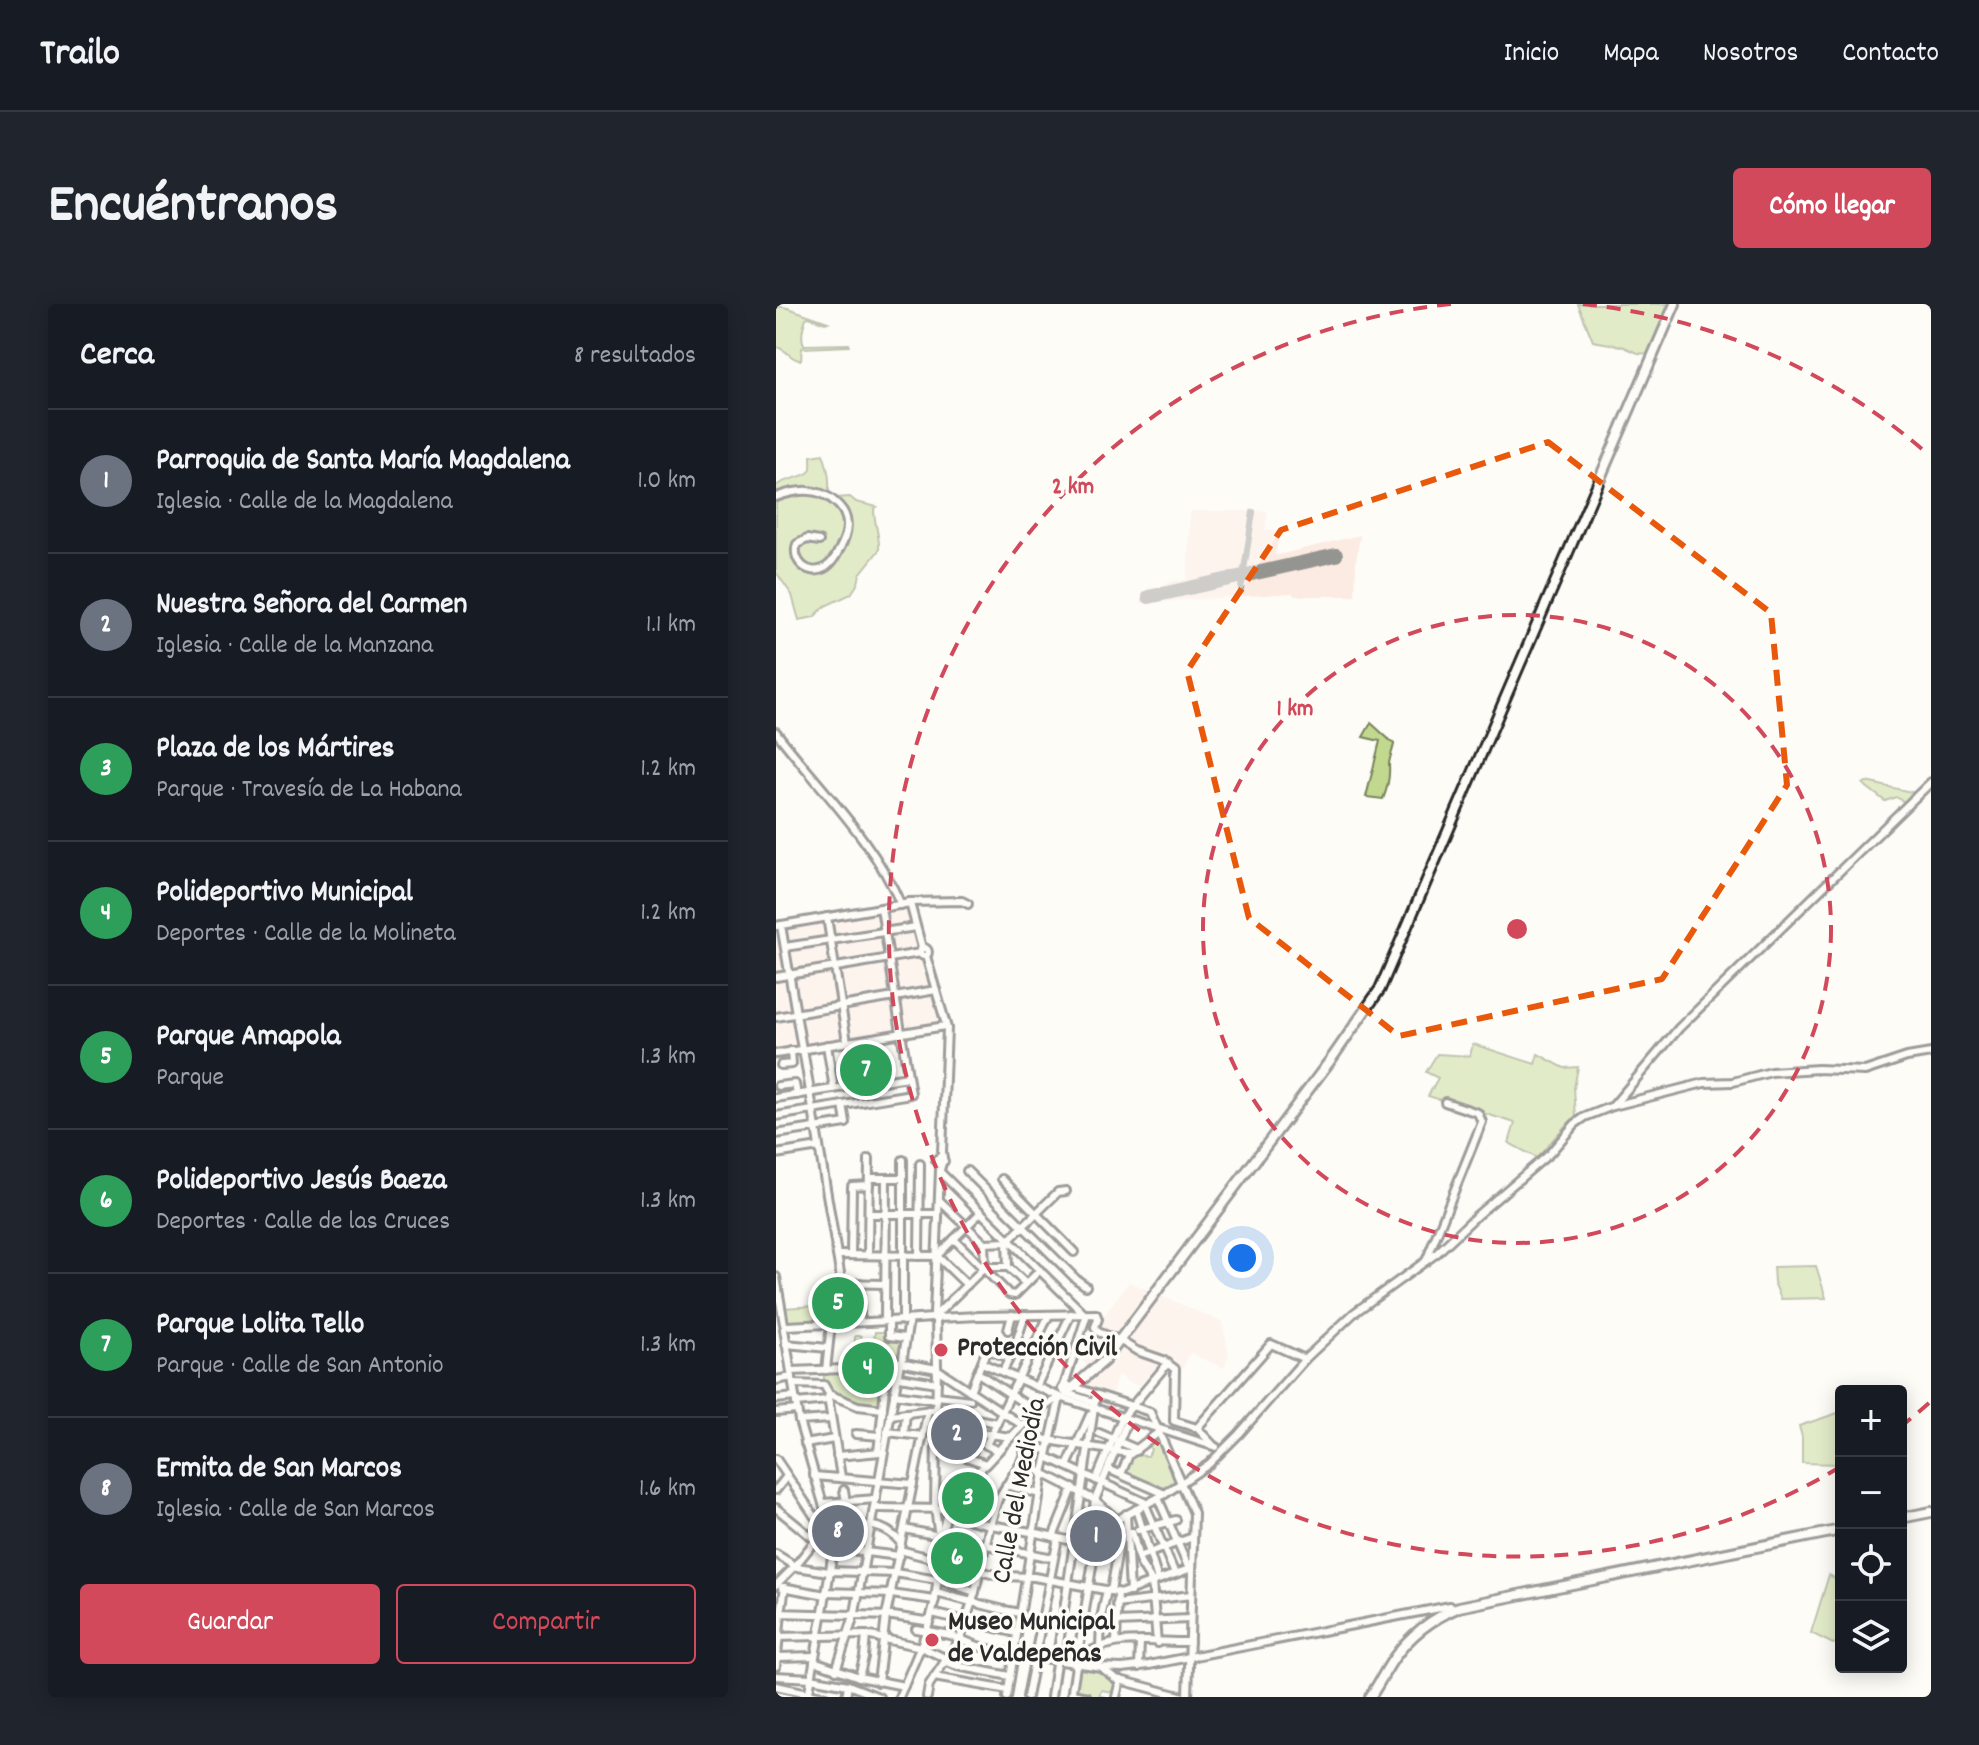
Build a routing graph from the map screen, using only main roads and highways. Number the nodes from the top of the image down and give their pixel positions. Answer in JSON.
{"nodes":[{"id":1,"x":1675,"y":304,"type":"edge"},
{"id":2,"x":1067,"y":1388,"type":"road end"},
{"id":3,"x":1931,"y":1512,"type":"edge"},
{"id":4,"x":1907,"y":1517,"type":"edge"},
{"id":5,"x":1835,"y":1531,"type":"edge"},
{"id":6,"x":1372,"y":1695,"type":"edge"}],
"edges":[{"from":1,"to":2,"type":"main road"},
{"from":3,"to":4,"type":"main road"},
{"from":5,"to":6,"type":"main road"}]}
